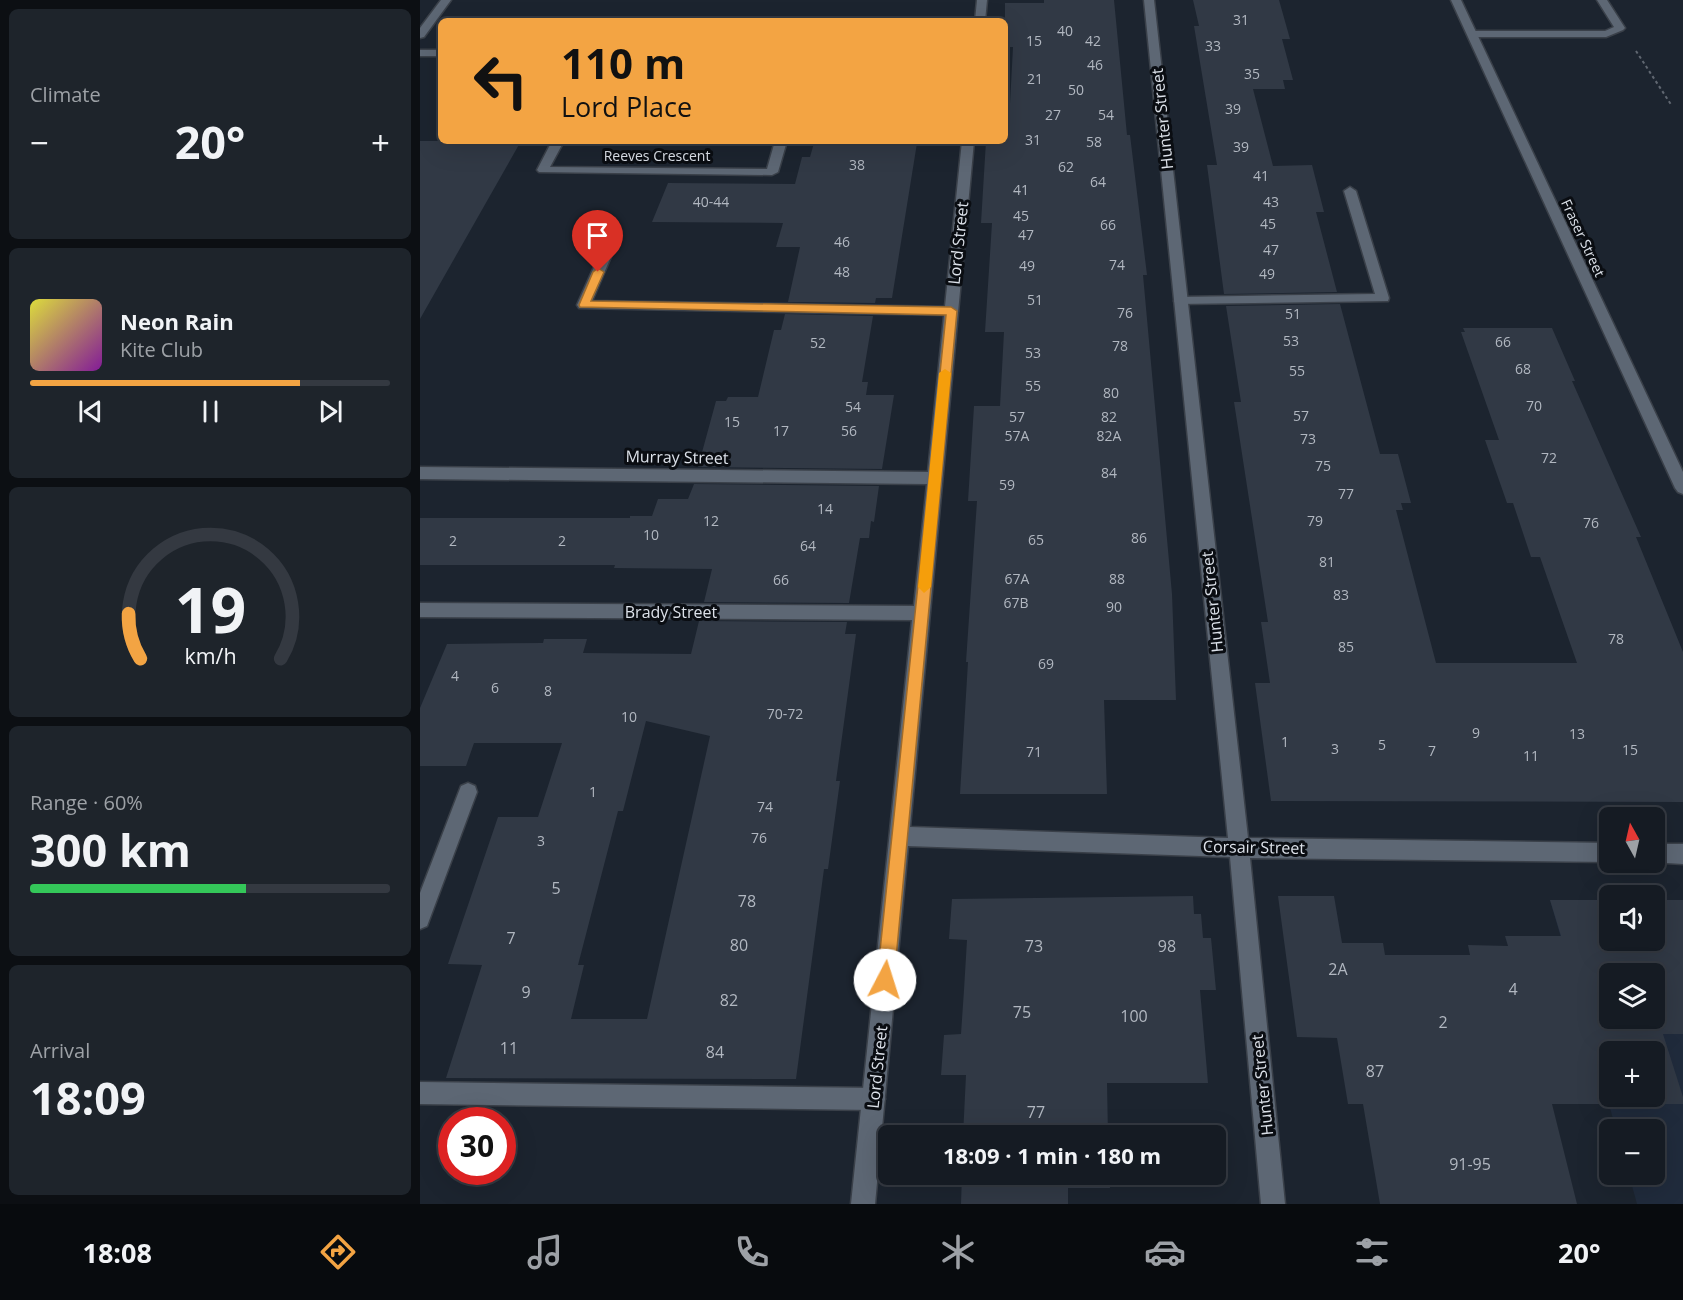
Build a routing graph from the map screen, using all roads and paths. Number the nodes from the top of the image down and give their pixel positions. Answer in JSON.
{"nodes":[{"id":1,"x":446,"y":0,"type":"edge"},
{"id":2,"x":982,"y":0,"type":"edge"},
{"id":3,"x":1149,"y":0,"type":"edge"},
{"id":4,"x":1456,"y":0,"type":"edge"},
{"id":5,"x":1602,"y":0,"type":"edge"},
{"id":6,"x":980,"y":18,"type":"edge"},
{"id":7,"x":1620,"y":28,"type":"junction"},
{"id":8,"x":1472,"y":34,"type":"junction"},
{"id":9,"x":420,"y":35,"type":"edge"},
{"id":10,"x":420,"y":53,"type":"edge"},
{"id":11,"x":438,"y":53,"type":"edge"},
{"id":12,"x":1672,"y":106,"type":"dead end"},
{"id":13,"x":556,"y":144,"type":"edge"},
{"id":14,"x":780,"y":144,"type":"edge"},
{"id":15,"x":968,"y":144,"type":"edge"},
{"id":16,"x":1350,"y":192,"type":"dead end"},
{"id":17,"x":613,"y":238,"type":"dead end"},
{"id":18,"x":1181,"y":301,"type":"junction"},
{"id":19,"x":951,"y":311,"type":"junction"},
{"id":20,"x":420,"y":473,"type":"edge"},
{"id":21,"x":934,"y":478,"type":"junction"},
{"id":22,"x":1683,"y":488,"type":"edge"},
{"id":23,"x":420,"y":610,"type":"edge"},
{"id":24,"x":922,"y":614,"type":"junction"},
{"id":25,"x":468,"y":792,"type":"dead end"},
{"id":26,"x":899,"y":836,"type":"junction"},
{"id":27,"x":1239,"y":848,"type":"junction"},
{"id":28,"x":1599,"y":853,"type":"edge"},
{"id":29,"x":1665,"y":854,"type":"edge"},
{"id":30,"x":1683,"y":854,"type":"edge"},
{"id":31,"x":420,"y":919,"type":"edge"},
{"id":32,"x":420,"y":1093,"type":"edge"},
{"id":33,"x":874,"y":1099,"type":"junction"},
{"id":34,"x":863,"y":1204,"type":"edge"},
{"id":35,"x":1273,"y":1204,"type":"edge"}],
"edges":[{"from":1,"to":9,"type":"street"},
{"from":2,"to":6,"type":"street"},
{"from":3,"to":18,"type":"street","name":"Hunter Street"},
{"from":4,"to":8,"type":"street","name":"Fraser Street"},
{"from":5,"to":7,"type":"street"},
{"from":7,"to":8,"type":"street"},
{"from":7,"to":12,"type":"path"},
{"from":8,"to":22,"type":"street","name":"Fraser Street"},
{"from":10,"to":11,"type":"street"},
{"from":13,"to":14,"type":"street","name":"Reeves Crescent"},
{"from":15,"to":19,"type":"street","name":"Lord Street"},
{"from":16,"to":18,"type":"street"},
{"from":17,"to":19,"type":"street"},
{"from":18,"to":27,"type":"street","name":"Hunter Street"},
{"from":19,"to":21,"type":"street","name":"Lord Street"},
{"from":20,"to":21,"type":"street","name":"Murray Street"},
{"from":21,"to":24,"type":"street","name":"Lord Street"},
{"from":23,"to":24,"type":"street","name":"Brady Street"},
{"from":24,"to":26,"type":"street","name":"Lord Street"},
{"from":25,"to":31,"type":"street"},
{"from":26,"to":27,"type":"street","name":"Corsair Street"},
{"from":26,"to":33,"type":"street","name":"Lord Street"},
{"from":27,"to":28,"type":"street","name":"Corsair Street"},
{"from":27,"to":35,"type":"street","name":"Hunter Street"},
{"from":29,"to":30,"type":"street"},
{"from":32,"to":33,"type":"street"},
{"from":33,"to":34,"type":"street","name":"Lord Street"}]}
